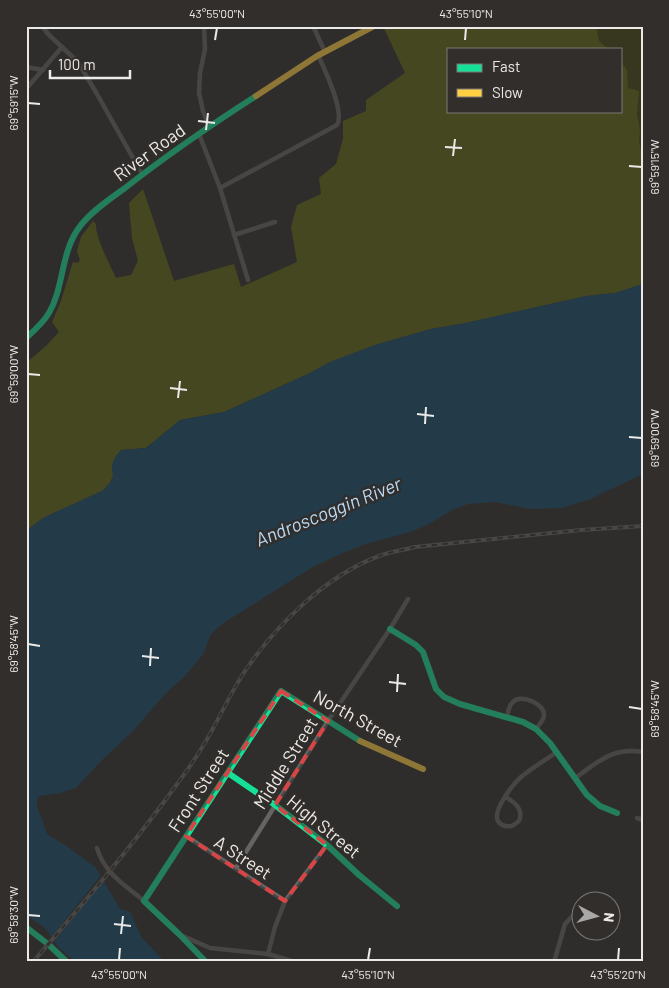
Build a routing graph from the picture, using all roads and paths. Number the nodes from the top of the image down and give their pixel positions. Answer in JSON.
{"nodes":[{"id":1,"x":42,"y":26,"type":"edge"},
{"id":2,"x":204,"y":26,"type":"edge"},
{"id":3,"x":313,"y":26,"type":"edge"},
{"id":4,"x":374,"y":26,"type":"edge"},
{"id":5,"x":62,"y":47,"type":"junction"},
{"id":6,"x":322,"y":54,"type":"junction"},
{"id":7,"x":26,"y":67,"type":"edge"},
{"id":8,"x":43,"y":70,"type":"junction"},
{"id":9,"x":26,"y":89,"type":"edge"},
{"id":10,"x":208,"y":127,"type":"junction"},
{"id":11,"x":199,"y":134,"type":"junction"},
{"id":12,"x":142,"y":174,"type":"junction"},
{"id":13,"x":220,"y":188,"type":"junction"},
{"id":14,"x":275,"y":222,"type":"dead end"},
{"id":15,"x":234,"y":235,"type":"junction"},
{"id":16,"x":248,"y":280,"type":"dead end"},
{"id":17,"x":26,"y":338,"type":"edge"},
{"id":18,"x":408,"y":599,"type":"dead end"},
{"id":19,"x":390,"y":629,"type":"junction"},
{"id":20,"x":281,"y":691,"type":"joint"},
{"id":21,"x":507,"y":717,"type":"junction"},
{"id":22,"x":328,"y":721,"type":"junction"},
{"id":23,"x":536,"y":729,"type":"junction"},
{"id":24,"x":556,"y":752,"type":"junction"},
{"id":25,"x":643,"y":752,"type":"edge"},
{"id":26,"x":422,"y":769,"type":"dead end"},
{"id":27,"x":228,"y":773,"type":"junction"},
{"id":28,"x":575,"y":778,"type":"junction"},
{"id":29,"x":506,"y":797,"type":"junction"},
{"id":30,"x":275,"y":805,"type":"junction"},
{"id":31,"x":617,"y":813,"type":"dead end"},
{"id":32,"x":186,"y":836,"type":"junction"},
{"id":33,"x":327,"y":845,"type":"junction"},
{"id":34,"x":97,"y":848,"type":"dead end"},
{"id":35,"x":236,"y":868,"type":"junction"},
{"id":36,"x":286,"y":901,"type":"junction"},
{"id":37,"x":147,"y":903,"type":"junction"},
{"id":38,"x":397,"y":906,"type":"dead end"},
{"id":39,"x":572,"y":917,"type":"edge"},
{"id":40,"x":26,"y":927,"type":"edge"},
{"id":41,"x":180,"y":935,"type":"junction"},
{"id":42,"x":268,"y":954,"type":"junction"},
{"id":43,"x":281,"y":960,"type":"edge"},
{"id":44,"x":67,"y":962,"type":"edge"},
{"id":45,"x":206,"y":962,"type":"edge"},
{"id":46,"x":295,"y":962,"type":"edge"},
{"id":47,"x":554,"y":962,"type":"edge"}],
"edges":[{"from":1,"to":5,"type":"street"},
{"from":2,"to":10,"type":"street"},
{"from":3,"to":6,"type":"street"},
{"from":4,"to":6,"type":"main road","name":"River Road"},
{"from":5,"to":8,"type":"street"},
{"from":5,"to":12,"type":"street"},
{"from":6,"to":10,"type":"main road","name":"River Road"},
{"from":6,"to":13,"type":"street"},
{"from":7,"to":8,"type":"street"},
{"from":8,"to":9,"type":"street"},
{"from":10,"to":11,"type":"main road","name":"River Road"},
{"from":11,"to":12,"type":"main road","name":"River Road"},
{"from":11,"to":13,"type":"street"},
{"from":12,"to":17,"type":"main road","name":"River Road"},
{"from":13,"to":15,"type":"street"},
{"from":14,"to":15,"type":"street"},
{"from":15,"to":16,"type":"street"},
{"from":18,"to":19,"type":"street","name":"Middle Street"},
{"from":19,"to":21,"type":"main road"},
{"from":19,"to":22,"type":"street","name":"Middle Street"},
{"from":20,"to":22,"type":"main road","name":"North Street"},
{"from":20,"to":27,"type":"main road","name":"Front Street"},
{"from":21,"to":23,"type":"main road"},
{"from":21,"to":23,"type":"street"},
{"from":22,"to":26,"type":"main road","name":"North Street"},
{"from":22,"to":30,"type":"street","name":"Middle Street"},
{"from":23,"to":24,"type":"main road"},
{"from":24,"to":28,"type":"main road"},
{"from":24,"to":29,"type":"street"},
{"from":25,"to":28,"type":"street"},
{"from":27,"to":30,"type":"main road","name":"High Street"},
{"from":27,"to":32,"type":"main road","name":"Front Street"},
{"from":28,"to":31,"type":"main road"},
{"from":29,"to":29,"type":"street"},
{"from":30,"to":33,"type":"main road","name":"High Street"},
{"from":30,"to":35,"type":"street","name":"Middle Street"},
{"from":32,"to":35,"type":"street","name":"A Street"},
{"from":32,"to":37,"type":"main road","name":"Front Street"},
{"from":33,"to":36,"type":"street"},
{"from":33,"to":38,"type":"main road","name":"High Street"},
{"from":34,"to":37,"type":"street"},
{"from":35,"to":36,"type":"street","name":"A Street"},
{"from":36,"to":42,"type":"street"},
{"from":37,"to":41,"type":"main road"},
{"from":39,"to":47,"type":"street"},
{"from":40,"to":44,"type":"main road"},
{"from":41,"to":42,"type":"street"},
{"from":41,"to":45,"type":"main road"},
{"from":42,"to":43,"type":"street"},
{"from":43,"to":46,"type":"street"}]}
